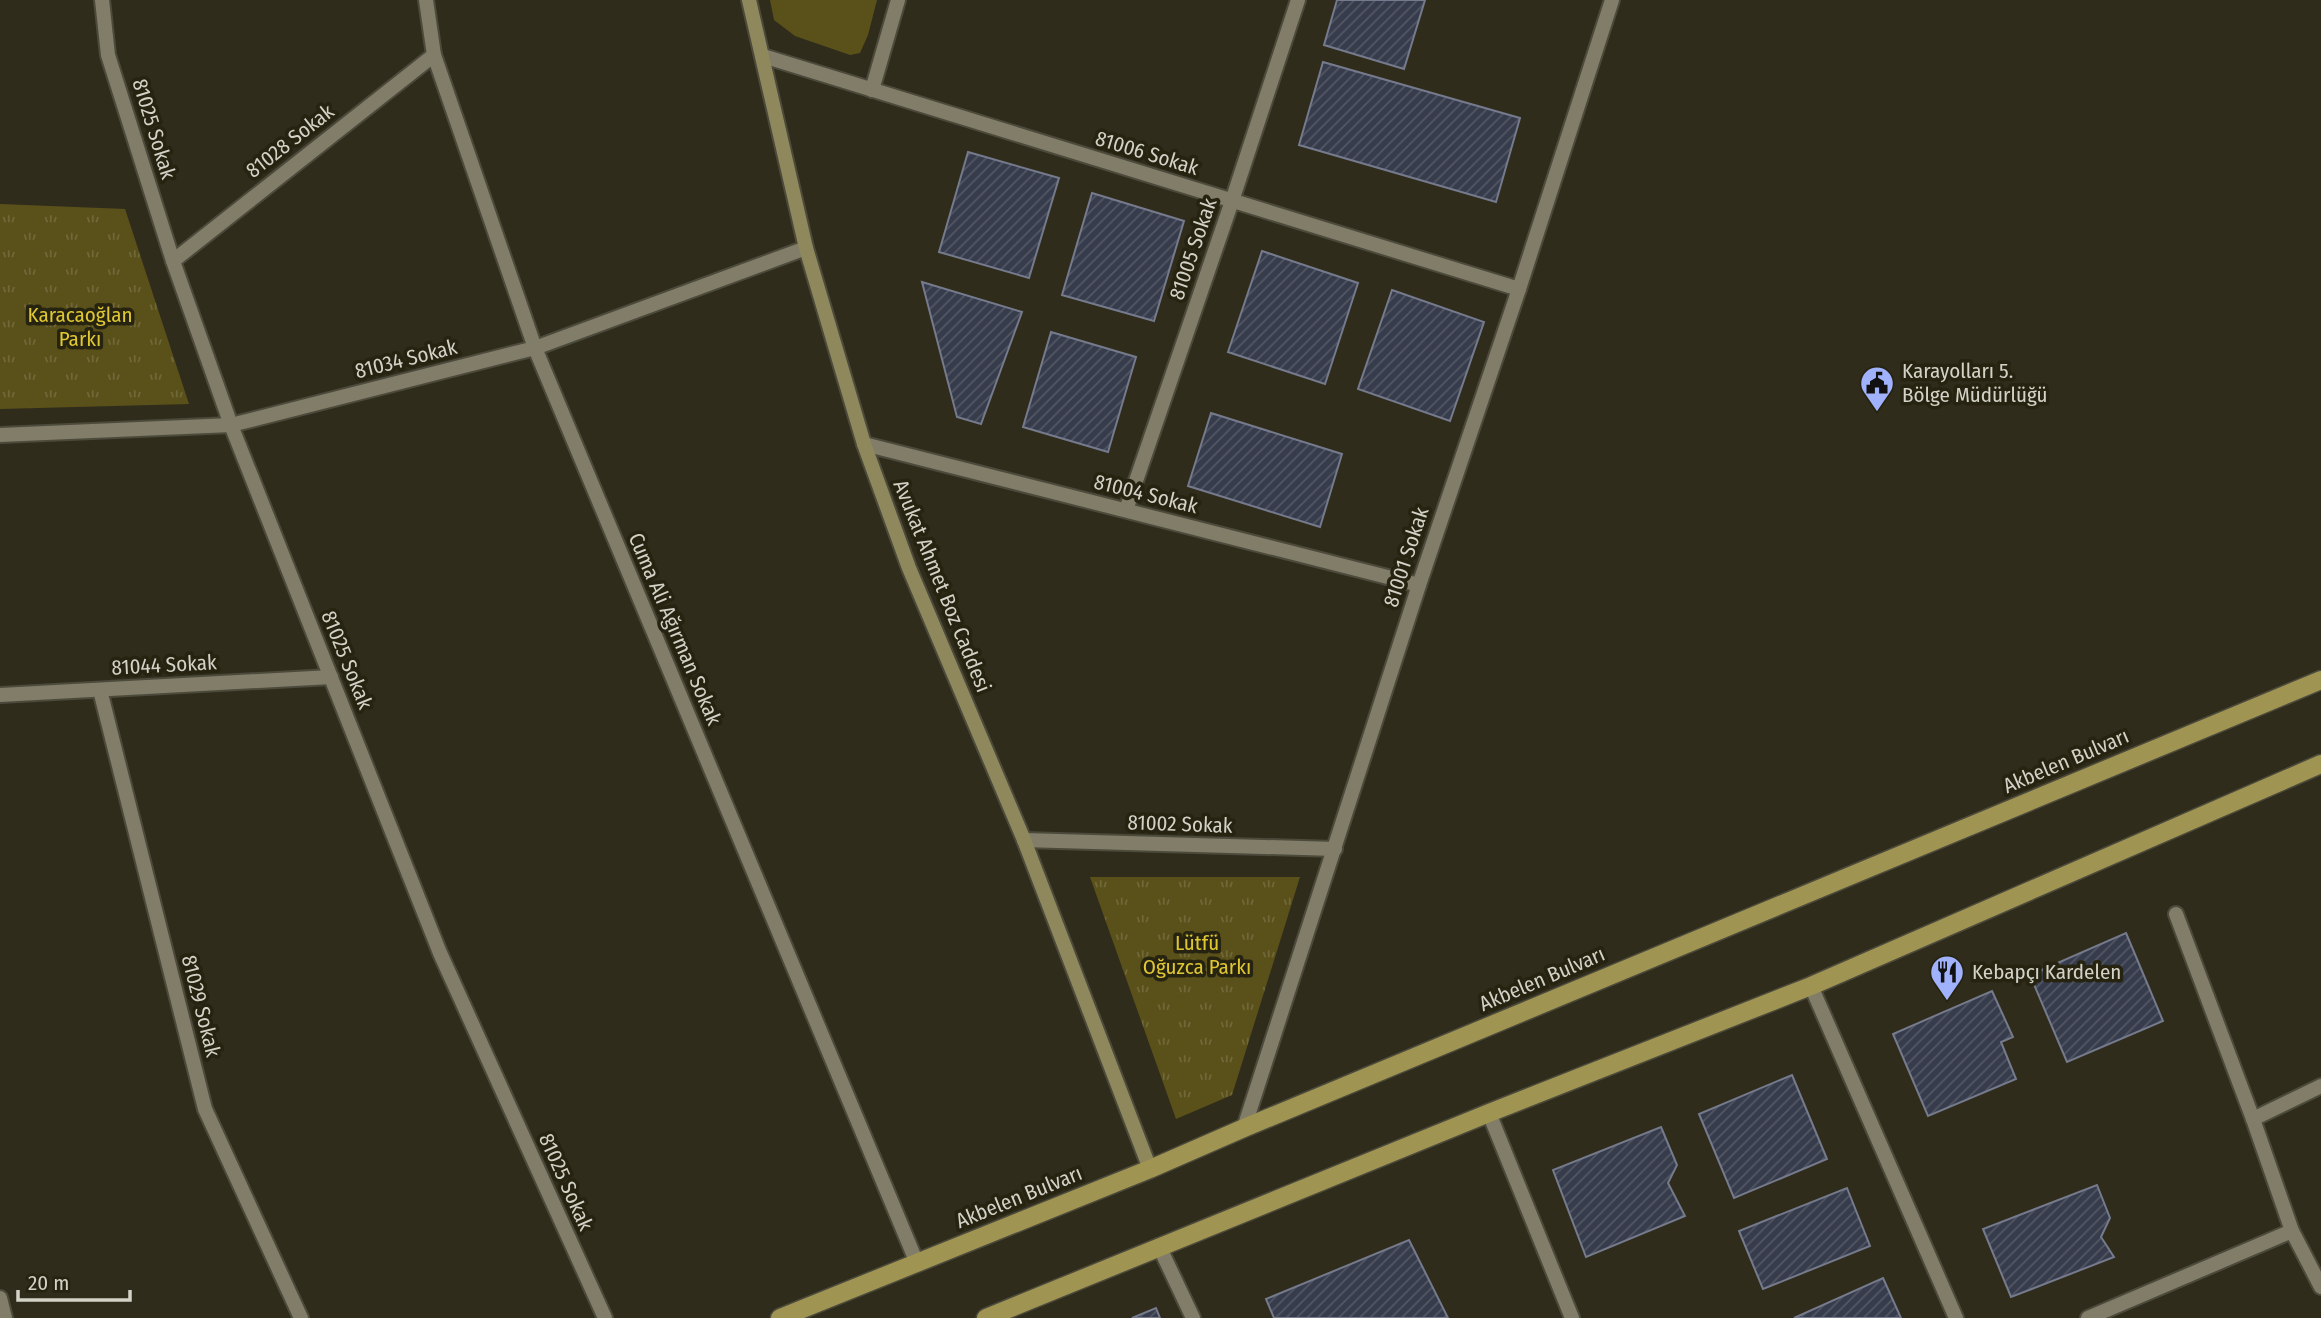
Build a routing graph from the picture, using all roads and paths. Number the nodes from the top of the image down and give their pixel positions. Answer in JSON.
{"nodes":[{"id":1,"x":102,"y":0,"type":"edge"},
{"id":2,"x":426,"y":0,"type":"edge"},
{"id":3,"x":749,"y":0,"type":"edge"},
{"id":4,"x":898,"y":0,"type":"edge"},
{"id":5,"x":1298,"y":0,"type":"edge"},
{"id":6,"x":1612,"y":0,"type":"edge"},
{"id":7,"x":434,"y":55,"type":"junction"},
{"id":8,"x":763,"y":56,"type":"junction"},
{"id":9,"x":872,"y":90,"type":"junction"},
{"id":10,"x":1232,"y":201,"type":"junction"},
{"id":11,"x":806,"y":248,"type":"junction"},
{"id":12,"x":173,"y":261,"type":"junction"},
{"id":13,"x":1518,"y":289,"type":"junction"},
{"id":14,"x":535,"y":348,"type":"junction"},
{"id":15,"x":231,"y":425,"type":"junction"},
{"id":16,"x":0,"y":435,"type":"edge"},
{"id":17,"x":864,"y":444,"type":"junction"},
{"id":18,"x":1126,"y":510,"type":"junction"},
{"id":19,"x":1419,"y":585,"type":"junction"},
{"id":20,"x":331,"y":677,"type":"junction"},
{"id":21,"x":2321,"y":680,"type":"edge"},
{"id":22,"x":100,"y":690,"type":"junction"},
{"id":23,"x":0,"y":695,"type":"edge"},
{"id":24,"x":2321,"y":764,"type":"edge"},
{"id":25,"x":1024,"y":840,"type":"junction"},
{"id":26,"x":1335,"y":849,"type":"junction"},
{"id":27,"x":2176,"y":914,"type":"dead end"},
{"id":28,"x":1811,"y":986,"type":"junction"},
{"id":29,"x":2321,"y":1086,"type":"edge"},
{"id":30,"x":1489,"y":1113,"type":"junction"},
{"id":31,"x":2253,"y":1119,"type":"junction"},
{"id":32,"x":1244,"y":1128,"type":"junction"},
{"id":33,"x":1150,"y":1169,"type":"junction"},
{"id":34,"x":2292,"y":1231,"type":"junction"},
{"id":35,"x":1159,"y":1246,"type":"junction"},
{"id":36,"x":917,"y":1263,"type":"junction"},
{"id":37,"x":2321,"y":1287,"type":"edge"},
{"id":38,"x":0,"y":1298,"type":"edge"},
{"id":39,"x":5,"y":1318,"type":"edge"},
{"id":40,"x":302,"y":1318,"type":"edge"},
{"id":41,"x":605,"y":1318,"type":"edge"},
{"id":42,"x":780,"y":1318,"type":"edge"},
{"id":43,"x":986,"y":1318,"type":"edge"},
{"id":44,"x":1193,"y":1318,"type":"edge"},
{"id":45,"x":1572,"y":1318,"type":"edge"},
{"id":46,"x":1956,"y":1318,"type":"edge"},
{"id":47,"x":2088,"y":1318,"type":"edge"}],
"edges":[{"from":1,"to":12,"type":"street","name":"81025 Sokak"},
{"from":2,"to":7,"type":"street","name":"Cuma Ali Ağırman Sokak"},
{"from":3,"to":8,"type":"street","name":"Avukat Ahmet Boz Caddesi"},
{"from":4,"to":9,"type":"street"},
{"from":5,"to":10,"type":"street","name":"81005 Sokak"},
{"from":6,"to":13,"type":"street","name":"81001 Sokak"},
{"from":7,"to":12,"type":"street","name":"81028 Sokak"},
{"from":7,"to":14,"type":"street","name":"Cuma Ali Ağırman Sokak"},
{"from":8,"to":9,"type":"street","name":"81006 Sokak"},
{"from":8,"to":11,"type":"street","name":"Avukat Ahmet Boz Caddesi"},
{"from":9,"to":10,"type":"street","name":"81006 Sokak"},
{"from":10,"to":13,"type":"street","name":"81006 Sokak"},
{"from":10,"to":18,"type":"street","name":"81005 Sokak"},
{"from":11,"to":14,"type":"street","name":"81034 Sokak"},
{"from":11,"to":17,"type":"street","name":"Avukat Ahmet Boz Caddesi"},
{"from":12,"to":15,"type":"street","name":"81025 Sokak"},
{"from":13,"to":19,"type":"street","name":"81001 Sokak"},
{"from":14,"to":15,"type":"street","name":"81034 Sokak"},
{"from":14,"to":36,"type":"street","name":"Cuma Ali Ağırman Sokak"},
{"from":15,"to":16,"type":"street","name":"81034 Sokak"},
{"from":15,"to":20,"type":"street","name":"81025 Sokak"},
{"from":17,"to":18,"type":"street","name":"81004 Sokak"},
{"from":17,"to":25,"type":"street","name":"Avukat Ahmet Boz Caddesi"},
{"from":18,"to":19,"type":"street","name":"81004 Sokak"},
{"from":19,"to":26,"type":"street","name":"81001 Sokak"},
{"from":20,"to":22,"type":"street","name":"81044 Sokak"},
{"from":20,"to":41,"type":"street","name":"81025 Sokak"},
{"from":21,"to":32,"type":"main road","name":"Akbelen Bulvarı"},
{"from":22,"to":23,"type":"street","name":"81044 Sokak"},
{"from":22,"to":40,"type":"street","name":"81029 Sokak"},
{"from":24,"to":28,"type":"main road"},
{"from":25,"to":26,"type":"street","name":"81002 Sokak"},
{"from":25,"to":33,"type":"street","name":"Avukat Ahmet Boz Caddesi"},
{"from":26,"to":32,"type":"street","name":"81001 Sokak"},
{"from":27,"to":31,"type":"street"},
{"from":28,"to":30,"type":"main road"},
{"from":28,"to":46,"type":"street"},
{"from":29,"to":31,"type":"street"},
{"from":30,"to":35,"type":"main road"},
{"from":30,"to":45,"type":"street"},
{"from":31,"to":34,"type":"street"},
{"from":32,"to":33,"type":"main road","name":"Akbelen Bulvarı"},
{"from":33,"to":36,"type":"main road","name":"Akbelen Bulvarı"},
{"from":34,"to":37,"type":"street"},
{"from":34,"to":47,"type":"street"},
{"from":35,"to":43,"type":"main road"},
{"from":35,"to":44,"type":"street"},
{"from":36,"to":42,"type":"main road","name":"Akbelen Bulvarı"},
{"from":38,"to":39,"type":"street"}]}
